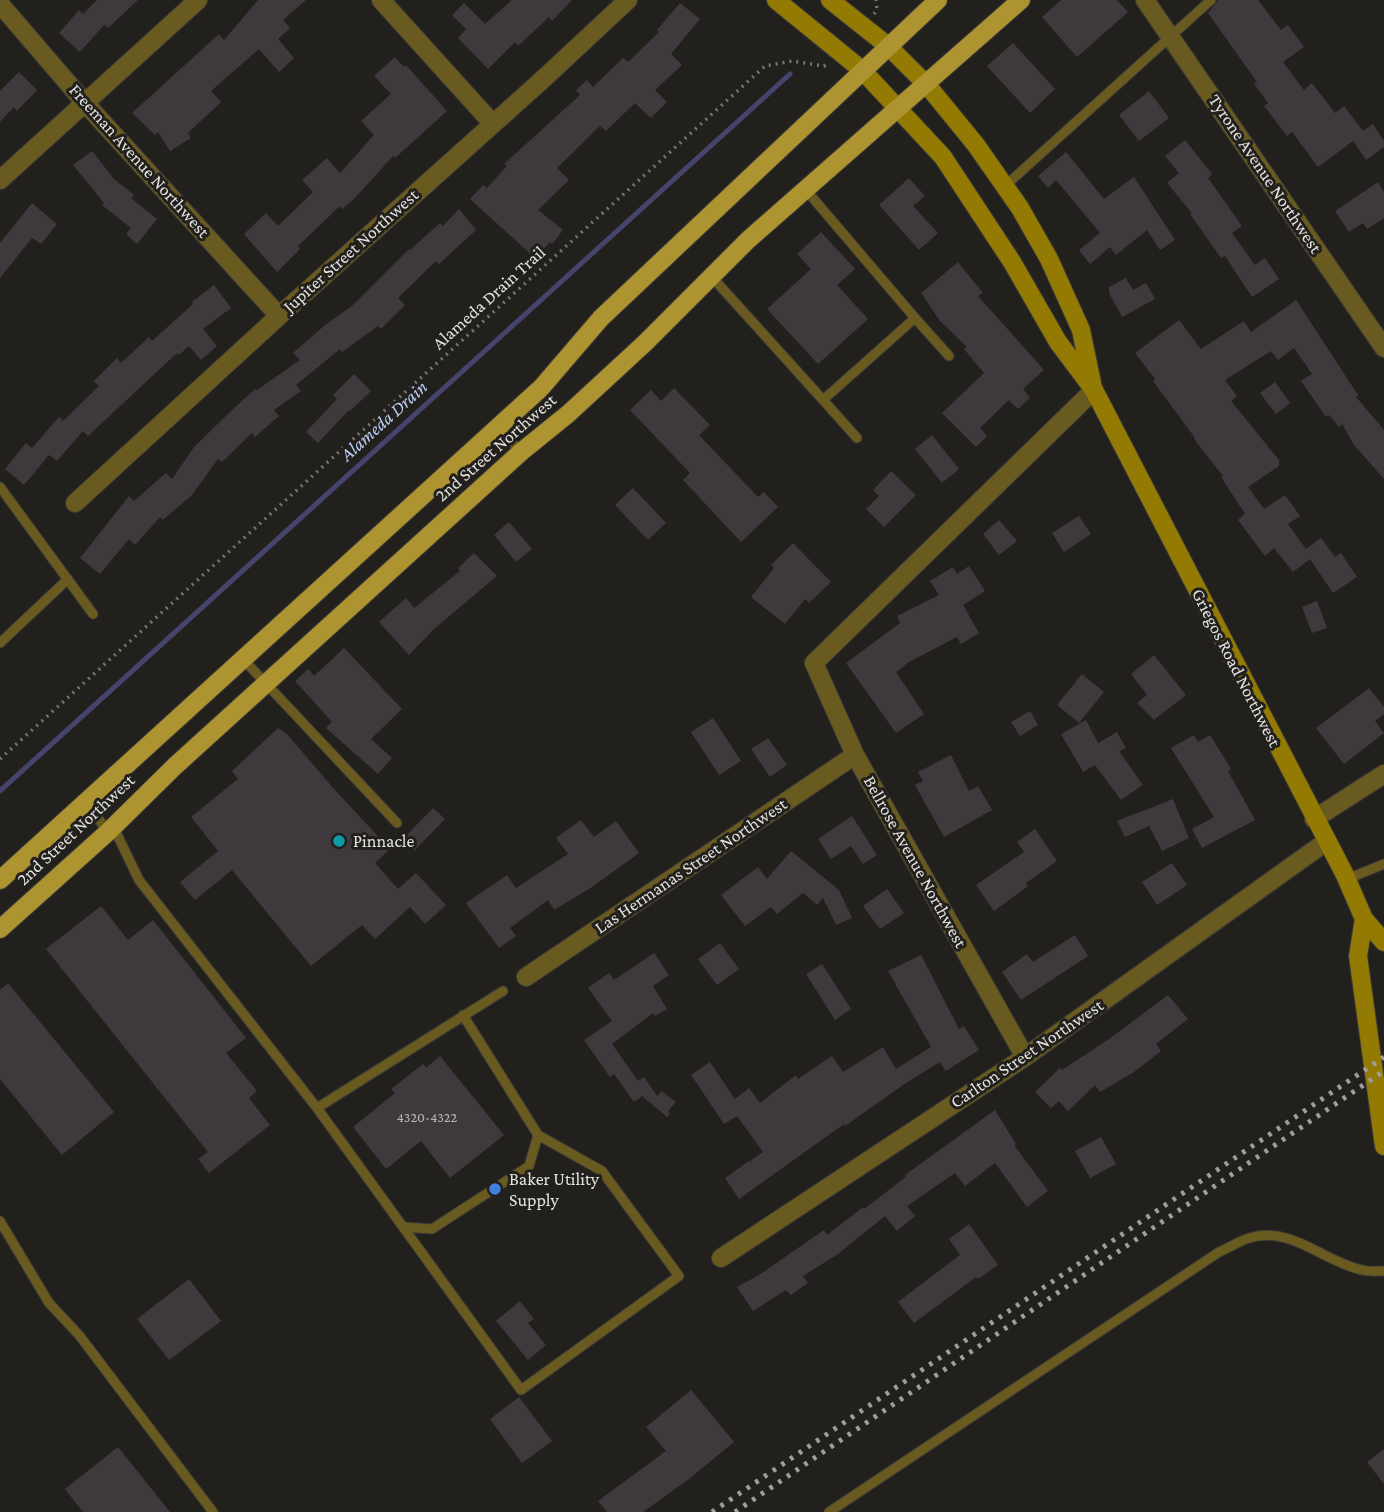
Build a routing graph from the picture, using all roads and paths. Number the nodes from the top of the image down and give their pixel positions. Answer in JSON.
{"nodes":[{"id":1,"x":198,"y":0,"type":"edge"},
{"id":2,"x":381,"y":0,"type":"edge"},
{"id":3,"x":628,"y":0,"type":"edge"},
{"id":4,"x":776,"y":0,"type":"edge"},
{"id":5,"x":830,"y":0,"type":"edge"},
{"id":6,"x":876,"y":0,"type":"edge"},
{"id":7,"x":938,"y":0,"type":"edge"},
{"id":8,"x":1021,"y":0,"type":"edge"},
{"id":9,"x":1145,"y":0,"type":"edge"},
{"id":10,"x":1211,"y":0,"type":"edge"},
{"id":11,"x":0,"y":4,"type":"edge"},
{"id":12,"x":877,"y":10,"type":"dead end"},
{"id":13,"x":1171,"y":37,"type":"junction"},
{"id":14,"x":888,"y":46,"type":"junction"},
{"id":15,"x":824,"y":66,"type":"dead end"},
{"id":16,"x":862,"y":70,"type":"junction"},
{"id":17,"x":927,"y":85,"type":"junction"},
{"id":18,"x":85,"y":103,"type":"junction"},
{"id":19,"x":899,"y":108,"type":"junction"},
{"id":20,"x":493,"y":124,"type":"junction"},
{"id":21,"x":0,"y":180,"type":"edge"},
{"id":22,"x":1004,"y":186,"type":"junction"},
{"id":23,"x":806,"y":190,"type":"junction"},
{"id":24,"x":712,"y":277,"type":"junction"},
{"id":25,"x":279,"y":316,"type":"junction"},
{"id":26,"x":915,"y":318,"type":"junction"},
{"id":27,"x":1384,"y":348,"type":"edge"},
{"id":28,"x":949,"y":356,"type":"dead end"},
{"id":29,"x":1094,"y":390,"type":"junction"},
{"id":30,"x":823,"y":400,"type":"junction"},
{"id":31,"x":498,"y":427,"type":"junction"},
{"id":32,"x":857,"y":438,"type":"dead end"},
{"id":33,"x":521,"y":452,"type":"junction"},
{"id":34,"x":0,"y":487,"type":"edge"},
{"id":35,"x":75,"y":503,"type":"dead end"},
{"id":36,"x":68,"y":579,"type":"junction"},
{"id":37,"x":93,"y":614,"type":"dead end"},
{"id":38,"x":0,"y":643,"type":"edge"},
{"id":39,"x":242,"y":658,"type":"junction"},
{"id":40,"x":265,"y":686,"type":"junction"},
{"id":41,"x":855,"y":755,"type":"junction"},
{"id":42,"x":0,"y":759,"type":"edge"},
{"id":43,"x":1384,"y":774,"type":"edge"},
{"id":44,"x":86,"y":802,"type":"junction"},
{"id":45,"x":1314,"y":819,"type":"junction"},
{"id":46,"x":397,"y":823,"type":"dead end"},
{"id":47,"x":111,"y":829,"type":"junction"},
{"id":48,"x":1327,"y":841,"type":"junction"},
{"id":49,"x":1384,"y":864,"type":"edge"},
{"id":50,"x":1347,"y":879,"type":"junction"},
{"id":51,"x":0,"y":880,"type":"edge"},
{"id":52,"x":1364,"y":919,"type":"junction"},
{"id":53,"x":0,"y":929,"type":"edge"},
{"id":54,"x":1384,"y":942,"type":"edge"},
{"id":55,"x":526,"y":977,"type":"dead end"},
{"id":56,"x":503,"y":991,"type":"dead end"},
{"id":57,"x":463,"y":1015,"type":"junction"},
{"id":58,"x":1025,"y":1057,"type":"junction"},
{"id":59,"x":317,"y":1108,"type":"junction"},
{"id":60,"x":538,"y":1135,"type":"junction"},
{"id":61,"x":1384,"y":1146,"type":"edge"},
{"id":62,"x":0,"y":1221,"type":"edge"},
{"id":63,"x":403,"y":1227,"type":"junction"},
{"id":64,"x":721,"y":1258,"type":"dead end"},
{"id":65,"x":1384,"y":1270,"type":"edge"},
{"id":66,"x":213,"y":1512,"type":"edge"},
{"id":67,"x":829,"y":1512,"type":"edge"}],
"edges":[{"from":1,"to":18,"type":"street"},
{"from":2,"to":20,"type":"street"},
{"from":3,"to":20,"type":"street","name":"Jupiter Street Northwest"},
{"from":4,"to":16,"type":"main road","name":"Griegos Road Northwest"},
{"from":5,"to":14,"type":"main road","name":"Griegos Road Northwest"},
{"from":6,"to":12,"type":"path"},
{"from":7,"to":14,"type":"main road","name":"2nd Street Northwest"},
{"from":8,"to":17,"type":"main road","name":"2nd Street Northwest"},
{"from":9,"to":13,"type":"street","name":"Tyrone Avenue Northwest"},
{"from":10,"to":13,"type":"lane"},
{"from":11,"to":18,"type":"street","name":"Freeman Avenue Northwest"},
{"from":13,"to":22,"type":"lane"},
{"from":13,"to":27,"type":"street","name":"Tyrone Avenue Northwest"},
{"from":14,"to":16,"type":"main road","name":"2nd Street Northwest"},
{"from":14,"to":17,"type":"main road","name":"Griegos Road Northwest"},
{"from":15,"to":42,"type":"path","name":"Alameda Drain Trail"},
{"from":16,"to":19,"type":"main road","name":"Griegos Road Northwest"},
{"from":16,"to":31,"type":"main road","name":"2nd Street Northwest"},
{"from":17,"to":19,"type":"main road","name":"2nd Street Northwest"},
{"from":17,"to":22,"type":"main road","name":"Griegos Road Northwest"},
{"from":18,"to":21,"type":"street"},
{"from":18,"to":25,"type":"street","name":"Freeman Avenue Northwest"},
{"from":19,"to":23,"type":"main road","name":"2nd Street Northwest"},
{"from":19,"to":29,"type":"main road","name":"Griegos Road Northwest"},
{"from":20,"to":25,"type":"street","name":"Jupiter Street Northwest"},
{"from":22,"to":29,"type":"main road","name":"Griegos Road Northwest"},
{"from":23,"to":24,"type":"main road","name":"2nd Street Northwest"},
{"from":23,"to":26,"type":"lane"},
{"from":24,"to":30,"type":"lane"},
{"from":24,"to":33,"type":"main road","name":"2nd Street Northwest"},
{"from":25,"to":35,"type":"street","name":"Jupiter Street Northwest"},
{"from":26,"to":28,"type":"lane"},
{"from":26,"to":30,"type":"lane"},
{"from":29,"to":41,"type":"street","name":"Bellrose Avenue Northwest"},
{"from":29,"to":45,"type":"main road","name":"Griegos Road Northwest"},
{"from":30,"to":32,"type":"lane"},
{"from":31,"to":33,"type":"lane"},
{"from":31,"to":39,"type":"main road","name":"2nd Street Northwest"},
{"from":33,"to":40,"type":"main road","name":"2nd Street Northwest"},
{"from":34,"to":36,"type":"lane"},
{"from":36,"to":37,"type":"lane"},
{"from":36,"to":38,"type":"lane"},
{"from":39,"to":40,"type":"lane"},
{"from":39,"to":44,"type":"main road","name":"2nd Street Northwest"},
{"from":40,"to":46,"type":"lane"},
{"from":40,"to":47,"type":"main road","name":"2nd Street Northwest"},
{"from":41,"to":55,"type":"street","name":"Las Hermanas Street Northwest"},
{"from":41,"to":58,"type":"street","name":"Bellrose Avenue Northwest"},
{"from":43,"to":45,"type":"street"},
{"from":44,"to":47,"type":"lane"},
{"from":44,"to":51,"type":"main road","name":"2nd Street Northwest"},
{"from":45,"to":48,"type":"main road","name":"Griegos Road Northwest"},
{"from":47,"to":53,"type":"main road","name":"2nd Street Northwest"},
{"from":47,"to":59,"type":"lane"},
{"from":48,"to":50,"type":"main road","name":"Griegos Road Northwest"},
{"from":48,"to":58,"type":"street","name":"Carlton Street Northwest"},
{"from":49,"to":50,"type":"lane"},
{"from":50,"to":52,"type":"main road","name":"Griegos Road Northwest"},
{"from":52,"to":54,"type":"main road","name":"Griegos Road Northwest"},
{"from":52,"to":61,"type":"main road"},
{"from":56,"to":57,"type":"lane"},
{"from":57,"to":59,"type":"lane"},
{"from":57,"to":60,"type":"lane"},
{"from":58,"to":64,"type":"street","name":"Carlton Street Northwest"},
{"from":59,"to":63,"type":"lane"},
{"from":60,"to":63,"type":"lane"},
{"from":60,"to":63,"type":"lane"},
{"from":62,"to":66,"type":"lane"},
{"from":65,"to":67,"type":"lane"}]}
